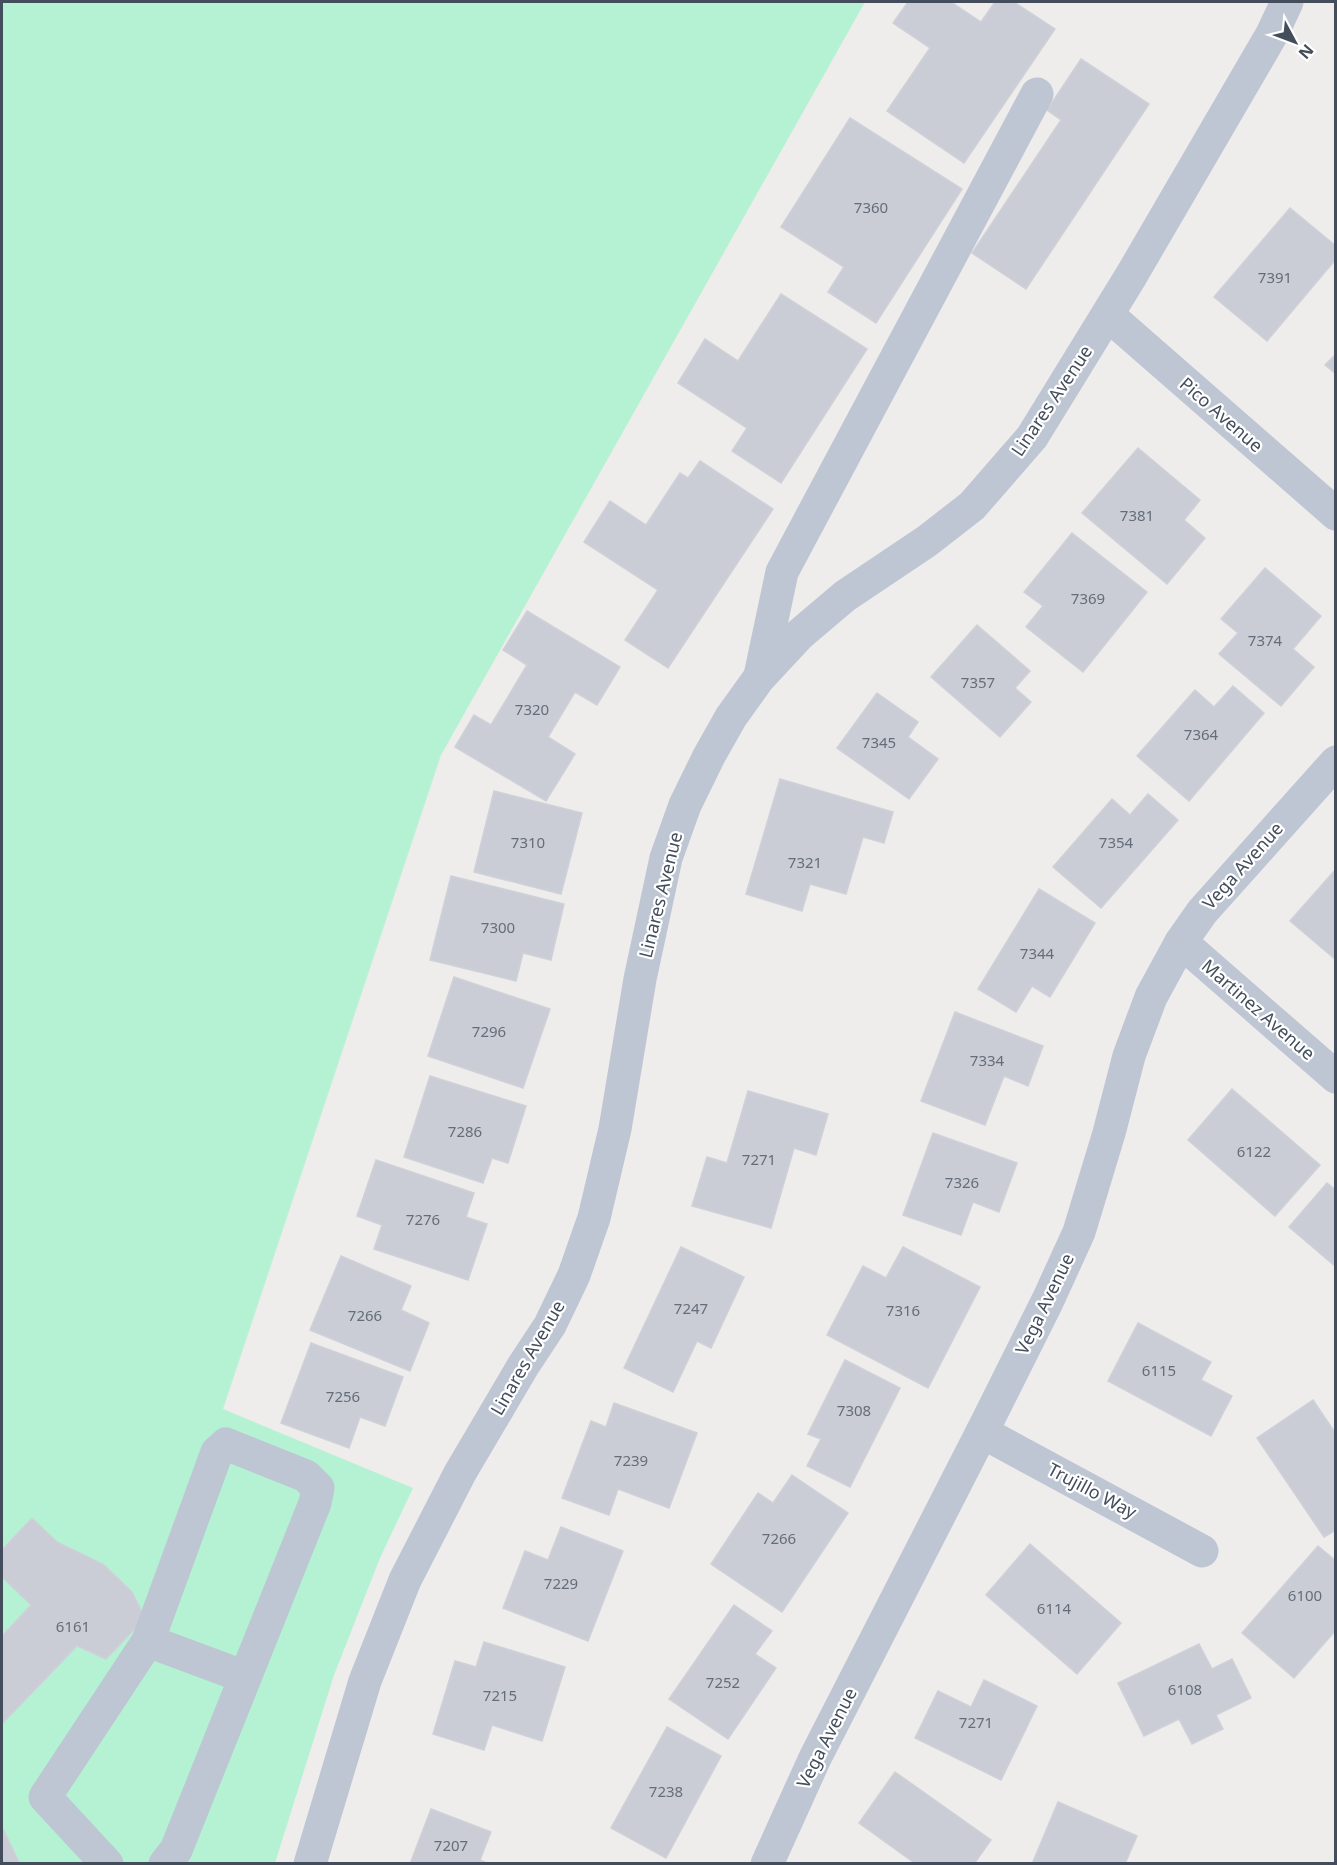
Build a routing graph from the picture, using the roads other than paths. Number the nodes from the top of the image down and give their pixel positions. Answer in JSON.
{"nodes":[{"id":1,"x":1287,"y":2,"type":"edge"},
{"id":2,"x":1037,"y":94,"type":"dead end"},
{"id":3,"x":1108,"y":315,"type":"junction"},
{"id":4,"x":1335,"y":514,"type":"edge"},
{"id":5,"x":759,"y":678,"type":"junction"},
{"id":6,"x":1335,"y":762,"type":"edge"},
{"id":7,"x":1181,"y":942,"type":"junction"},
{"id":8,"x":1335,"y":1077,"type":"edge"},
{"id":9,"x":982,"y":1432,"type":"junction"},
{"id":10,"x":1202,"y":1551,"type":"dead end"},
{"id":11,"x":148,"y":1641,"type":"junction"},
{"id":12,"x":245,"y":1677,"type":"junction"},
{"id":13,"x":107,"y":1863,"type":"edge"},
{"id":14,"x":165,"y":1863,"type":"edge"},
{"id":15,"x":310,"y":1863,"type":"edge"},
{"id":16,"x":767,"y":1863,"type":"edge"}],
"edges":[{"from":1,"to":3,"type":"street","name":"Linares Avenue"},
{"from":2,"to":5,"type":"street"},
{"from":3,"to":4,"type":"street","name":"Pico Avenue"},
{"from":3,"to":5,"type":"street","name":"Linares Avenue"},
{"from":5,"to":15,"type":"street","name":"Linares Avenue"},
{"from":6,"to":7,"type":"street","name":"Vega Avenue"},
{"from":7,"to":8,"type":"street","name":"Martinez Avenue"},
{"from":7,"to":9,"type":"street","name":"Vega Avenue"},
{"from":9,"to":10,"type":"street","name":"Trujillo Way"},
{"from":9,"to":16,"type":"street","name":"Vega Avenue"},
{"from":11,"to":12,"type":"street"},
{"from":11,"to":12,"type":"street"},
{"from":11,"to":13,"type":"street"},
{"from":12,"to":14,"type":"street"}]}
